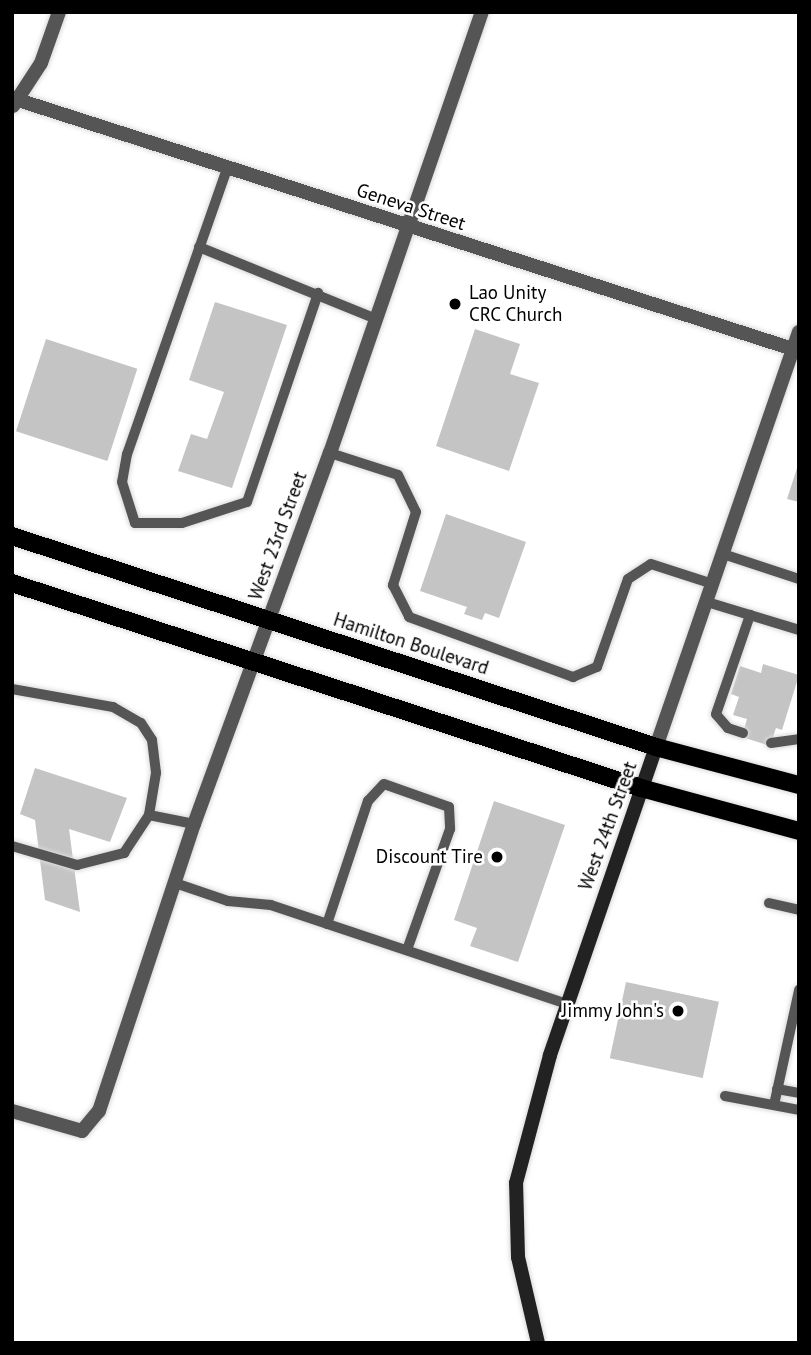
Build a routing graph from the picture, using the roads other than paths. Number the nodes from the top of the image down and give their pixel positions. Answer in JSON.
{"nodes":[{"id":1,"x":59,"y":12,"type":"edge"},
{"id":2,"x":482,"y":12,"type":"edge"},
{"id":3,"x":13,"y":102,"type":"edge"},
{"id":4,"x":228,"y":166,"type":"junction"},
{"id":5,"x":408,"y":227,"type":"junction"},
{"id":6,"x":199,"y":247,"type":"junction"},
{"id":7,"x":318,"y":293,"type":"junction"},
{"id":8,"x":374,"y":318,"type":"junction"},
{"id":9,"x":799,"y":332,"type":"edge"},
{"id":10,"x":796,"y":351,"type":"edge"},
{"id":11,"x":330,"y":453,"type":"junction"},
{"id":12,"x":12,"y":536,"type":"edge"},
{"id":13,"x":723,"y":554,"type":"junction"},
{"id":14,"x":799,"y":579,"type":"edge"},
{"id":15,"x":12,"y":583,"type":"edge"},
{"id":16,"x":713,"y":584,"type":"junction"},
{"id":17,"x":707,"y":602,"type":"junction"},
{"id":18,"x":750,"y":615,"type":"junction"},
{"id":19,"x":268,"y":619,"type":"junction"},
{"id":20,"x":799,"y":630,"type":"edge"},
{"id":21,"x":254,"y":662,"type":"junction"},
{"id":22,"x":12,"y":689,"type":"edge"},
{"id":23,"x":743,"y":733,"type":"dead end"},
{"id":24,"x":799,"y":740,"type":"edge"},
{"id":25,"x":771,"y":743,"type":"dead end"},
{"id":26,"x":656,"y":747,"type":"junction"},
{"id":27,"x":799,"y":785,"type":"edge"},
{"id":28,"x":641,"y":788,"type":"junction"},
{"id":29,"x":149,"y":815,"type":"junction"},
{"id":30,"x":194,"y":824,"type":"junction"},
{"id":31,"x":799,"y":831,"type":"edge"},
{"id":32,"x":12,"y":846,"type":"edge"},
{"id":33,"x":175,"y":883,"type":"junction"},
{"id":34,"x":769,"y":903,"type":"dead end"},
{"id":35,"x":799,"y":910,"type":"edge"},
{"id":36,"x":327,"y":924,"type":"junction"},
{"id":37,"x":407,"y":950,"type":"junction"},
{"id":38,"x":799,"y":990,"type":"edge"},
{"id":39,"x":567,"y":1004,"type":"junction"},
{"id":40,"x":777,"y":1089,"type":"junction"},
{"id":41,"x":799,"y":1093,"type":"edge"},
{"id":42,"x":725,"y":1096,"type":"dead end"},
{"id":43,"x":774,"y":1105,"type":"junction"},
{"id":44,"x":799,"y":1110,"type":"edge"},
{"id":45,"x":12,"y":1111,"type":"edge"},
{"id":46,"x":538,"y":1343,"type":"edge"}],
"edges":[{"from":1,"to":3,"type":"street"},
{"from":2,"to":5,"type":"street","name":"West 23rd Street"},
{"from":3,"to":4,"type":"street","name":"Geneva Street"},
{"from":4,"to":5,"type":"street","name":"Geneva Street"},
{"from":4,"to":6,"type":"lane"},
{"from":5,"to":8,"type":"street","name":"West 23rd Street"},
{"from":5,"to":10,"type":"street","name":"Geneva Street"},
{"from":6,"to":7,"type":"lane"},
{"from":6,"to":7,"type":"lane"},
{"from":7,"to":8,"type":"lane"},
{"from":8,"to":11,"type":"street","name":"West 23rd Street"},
{"from":9,"to":10,"type":"street","name":"West 24th Street"},
{"from":10,"to":13,"type":"street","name":"West 24th Street"},
{"from":11,"to":16,"type":"lane"},
{"from":11,"to":19,"type":"street","name":"West 23rd Street"},
{"from":12,"to":19,"type":"main road","name":"Hamilton Boulevard"},
{"from":13,"to":14,"type":"lane"},
{"from":13,"to":16,"type":"street","name":"West 24th Street"},
{"from":15,"to":21,"type":"main road"},
{"from":16,"to":17,"type":"street","name":"West 24th Street"},
{"from":17,"to":18,"type":"lane"},
{"from":17,"to":26,"type":"street","name":"West 24th Street"},
{"from":18,"to":20,"type":"lane"},
{"from":18,"to":23,"type":"lane"},
{"from":19,"to":21,"type":"street","name":"West 23rd Street"},
{"from":19,"to":26,"type":"main road","name":"Hamilton Boulevard"},
{"from":21,"to":28,"type":"main road"},
{"from":21,"to":30,"type":"street","name":"West 23rd Street"},
{"from":22,"to":29,"type":"lane"},
{"from":24,"to":25,"type":"lane"},
{"from":26,"to":27,"type":"main road","name":"Hamilton Boulevard"},
{"from":26,"to":28,"type":"street","name":"West 24th Street"},
{"from":28,"to":31,"type":"main road"},
{"from":28,"to":39,"type":"street","name":"West 24th Street"},
{"from":29,"to":30,"type":"lane"},
{"from":29,"to":32,"type":"lane"},
{"from":30,"to":33,"type":"street","name":"West 23rd Street"},
{"from":33,"to":36,"type":"lane"},
{"from":33,"to":45,"type":"street","name":"West 23rd Street"},
{"from":34,"to":35,"type":"lane"},
{"from":36,"to":37,"type":"lane"},
{"from":36,"to":37,"type":"lane"},
{"from":37,"to":39,"type":"lane"},
{"from":38,"to":40,"type":"lane"},
{"from":39,"to":46,"type":"street","name":"West 24th Street"},
{"from":40,"to":41,"type":"lane"},
{"from":40,"to":43,"type":"lane"},
{"from":42,"to":43,"type":"lane"},
{"from":43,"to":44,"type":"lane"}]}
